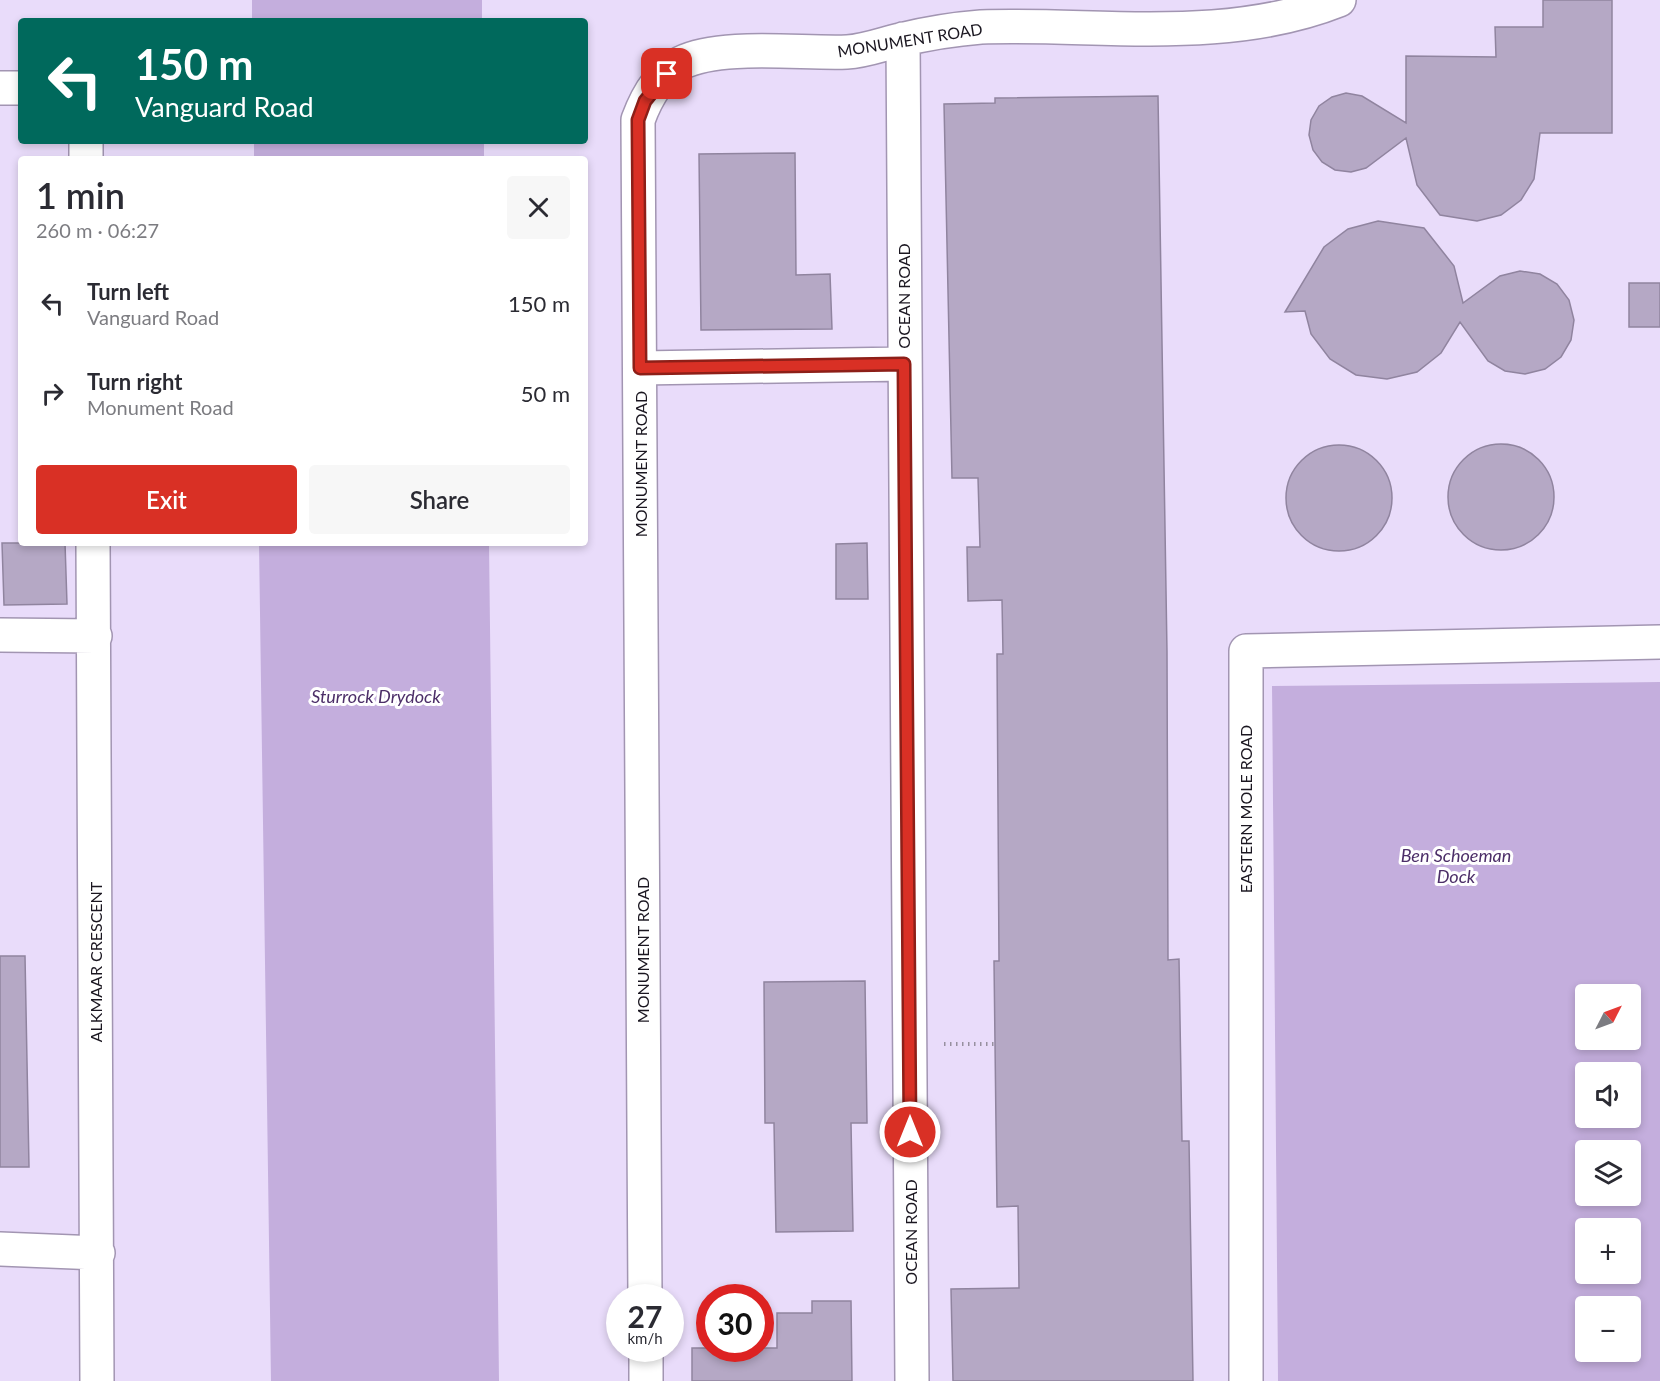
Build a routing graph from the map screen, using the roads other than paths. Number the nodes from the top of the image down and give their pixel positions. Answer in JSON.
{"nodes":[{"id":1,"x":1340,"y":0,"type":"edge"},
{"id":2,"x":903,"y":39,"type":"junction"},
{"id":3,"x":0,"y":88,"type":"edge"},
{"id":4,"x":18,"y":88,"type":"edge"},
{"id":5,"x":904,"y":364,"type":"junction"},
{"id":6,"x":640,"y":368,"type":"junction"},
{"id":7,"x":93,"y":546,"type":"edge"},
{"id":8,"x":0,"y":635,"type":"edge"},
{"id":9,"x":95,"y":636,"type":"junction"},
{"id":10,"x":1660,"y":642,"type":"edge"},
{"id":11,"x":0,"y":1249,"type":"edge"},
{"id":12,"x":98,"y":1253,"type":"junction"},
{"id":13,"x":645,"y":1284,"type":"edge"},
{"id":14,"x":646,"y":1362,"type":"edge"},
{"id":15,"x":97,"y":1381,"type":"edge"},
{"id":16,"x":646,"y":1381,"type":"edge"},
{"id":17,"x":912,"y":1381,"type":"edge"},
{"id":18,"x":1246,"y":1381,"type":"edge"}],
"edges":[{"from":1,"to":2,"type":"street","name":"MONUMENT ROAD"},
{"from":2,"to":5,"type":"street","name":"OCEAN ROAD"},
{"from":2,"to":6,"type":"street","name":"MONUMENT ROAD"},
{"from":3,"to":4,"type":"street"},
{"from":5,"to":6,"type":"street"},
{"from":5,"to":17,"type":"street","name":"OCEAN ROAD"},
{"from":6,"to":13,"type":"street","name":"MONUMENT ROAD"},
{"from":7,"to":9,"type":"street","name":"ALKMAAR CRESCENT"},
{"from":8,"to":9,"type":"street"},
{"from":9,"to":12,"type":"street","name":"ALKMAAR CRESCENT"},
{"from":10,"to":18,"type":"street","name":"EASTERN MOLE ROAD"},
{"from":11,"to":12,"type":"street"},
{"from":12,"to":15,"type":"street","name":"ALKMAAR CRESCENT"},
{"from":14,"to":16,"type":"street"}]}
